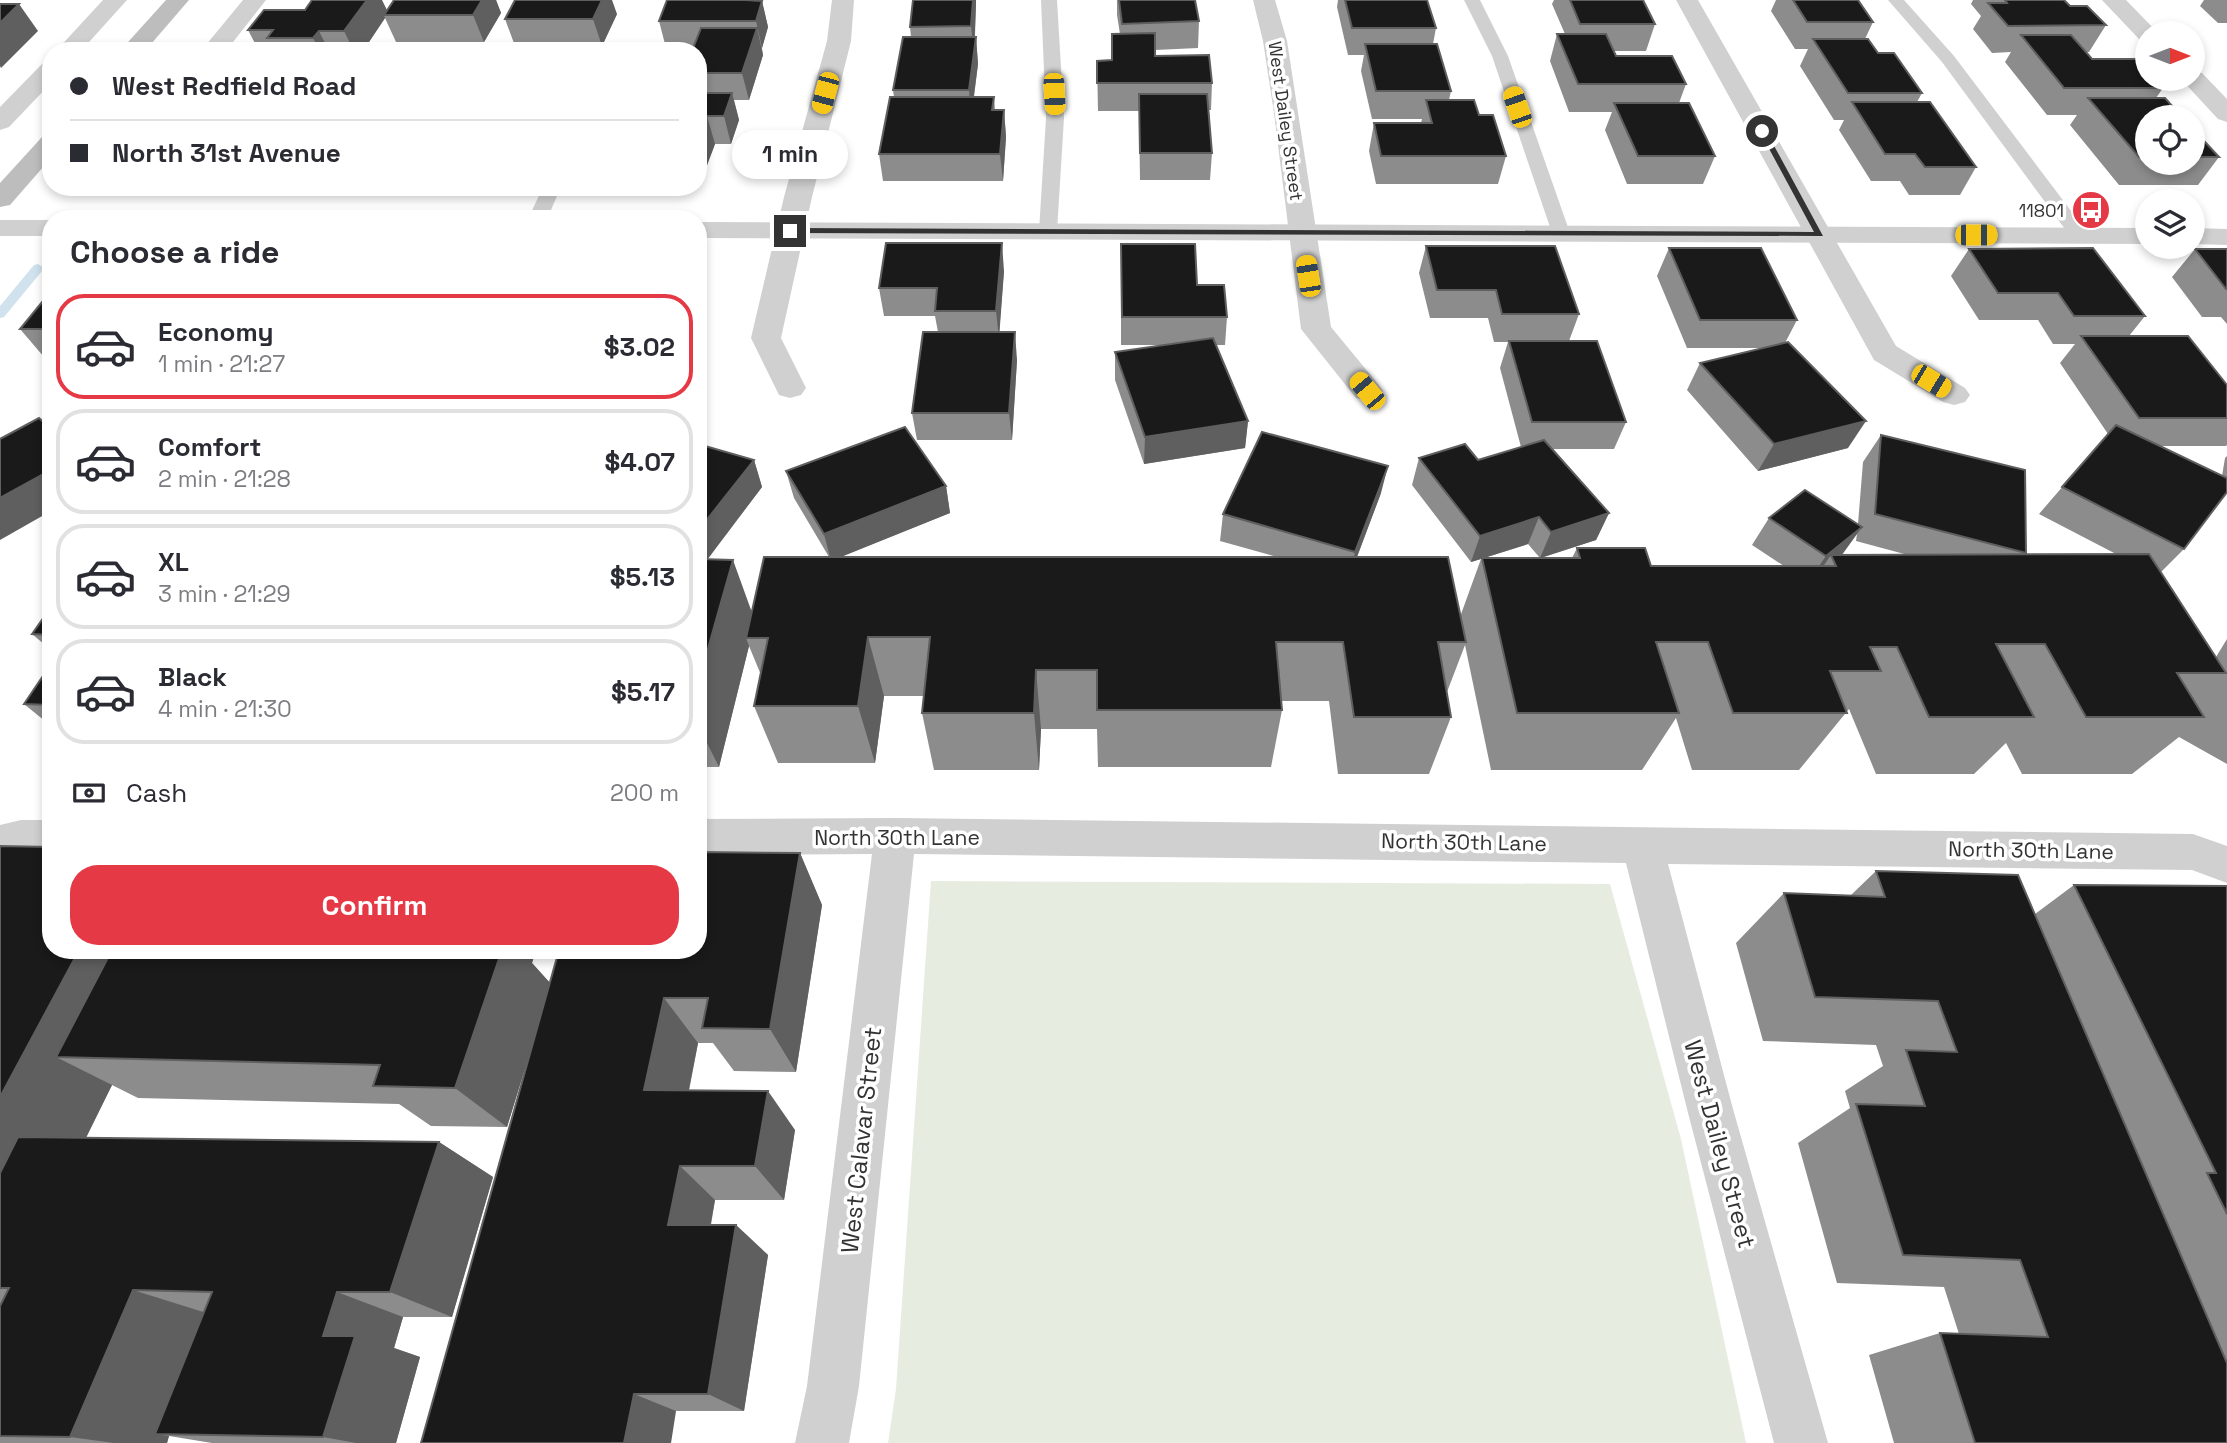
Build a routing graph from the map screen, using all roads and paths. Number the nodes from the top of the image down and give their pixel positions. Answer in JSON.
{"nodes":[{"id":1,"x":116,"y":0,"type":"edge"},
{"id":2,"x":178,"y":0,"type":"edge"},
{"id":3,"x":255,"y":0,"type":"edge"},
{"id":4,"x":843,"y":0,"type":"edge"},
{"id":5,"x":1049,"y":0,"type":"edge"},
{"id":6,"x":1264,"y":0,"type":"edge"},
{"id":7,"x":1472,"y":0,"type":"edge"},
{"id":8,"x":1687,"y":0,"type":"edge"},
{"id":9,"x":1896,"y":0,"type":"edge"},
{"id":10,"x":2113,"y":0,"type":"edge"},
{"id":11,"x":2135,"y":22,"type":"edge"},
{"id":12,"x":76,"y":42,"type":"edge"},
{"id":13,"x":140,"y":42,"type":"edge"},
{"id":14,"x":220,"y":42,"type":"edge"},
{"id":15,"x":42,"y":78,"type":"edge"},
{"id":16,"x":2205,"y":91,"type":"edge"},
{"id":17,"x":2227,"y":114,"type":"edge"},
{"id":18,"x":0,"y":122,"type":"edge"},
{"id":19,"x":42,"y":152,"type":"edge"},
{"id":20,"x":0,"y":199,"type":"edge"},
{"id":21,"x":0,"y":228,"type":"edge"},
{"id":22,"x":42,"y":228,"type":"edge"},
{"id":23,"x":707,"y":230,"type":"edge"},
{"id":24,"x":790,"y":231,"type":"junction"},
{"id":25,"x":1048,"y":231,"type":"junction"},
{"id":26,"x":1302,"y":232,"type":"junction"},
{"id":27,"x":1561,"y":233,"type":"junction"},
{"id":28,"x":1820,"y":234,"type":"junction"},
{"id":29,"x":2080,"y":236,"type":"junction"},
{"id":30,"x":2135,"y":236,"type":"edge"},
{"id":31,"x":2205,"y":236,"type":"edge"},
{"id":32,"x":2227,"y":237,"type":"edge"},
{"id":33,"x":790,"y":388,"type":"dead end"},
{"id":34,"x":1367,"y":391,"type":"dead end"},
{"id":35,"x":1954,"y":395,"type":"dead end"},
{"id":36,"x":895,"y":836,"type":"junction"},
{"id":37,"x":707,"y":837,"type":"edge"},
{"id":38,"x":42,"y":838,"type":"edge"},
{"id":39,"x":0,"y":843,"type":"edge"},
{"id":40,"x":1642,"y":844,"type":"junction"},
{"id":41,"x":2227,"y":865,"type":"edge"},
{"id":42,"x":822,"y":1443,"type":"edge"},
{"id":43,"x":1801,"y":1443,"type":"edge"}],
"edges":[{"from":1,"to":12,"type":"street"},
{"from":2,"to":13,"type":"main road"},
{"from":3,"to":14,"type":"street"},
{"from":4,"to":24,"type":"street"},
{"from":5,"to":25,"type":"lane"},
{"from":6,"to":26,"type":"street","name":"West Dailey Street"},
{"from":7,"to":27,"type":"lane"},
{"from":8,"to":28,"type":"street"},
{"from":9,"to":29,"type":"lane"},
{"from":10,"to":11,"type":"street"},
{"from":15,"to":18,"type":"street"},
{"from":16,"to":17,"type":"street"},
{"from":19,"to":20,"type":"main road"},
{"from":21,"to":22,"type":"street"},
{"from":23,"to":24,"type":"street"},
{"from":24,"to":25,"type":"street"},
{"from":24,"to":33,"type":"street"},
{"from":25,"to":26,"type":"street"},
{"from":26,"to":27,"type":"street"},
{"from":26,"to":34,"type":"street","name":"West Dailey Street"},
{"from":27,"to":28,"type":"street"},
{"from":28,"to":29,"type":"street"},
{"from":28,"to":35,"type":"street"},
{"from":29,"to":30,"type":"street"},
{"from":31,"to":32,"type":"street"},
{"from":36,"to":37,"type":"street","name":"North 30th Lane"},
{"from":36,"to":40,"type":"street","name":"North 30th Lane"},
{"from":36,"to":42,"type":"street","name":"West Calavar Street"},
{"from":38,"to":39,"type":"street"},
{"from":40,"to":41,"type":"street","name":"North 30th Lane"},
{"from":40,"to":43,"type":"street","name":"West Dailey Street"}]}
